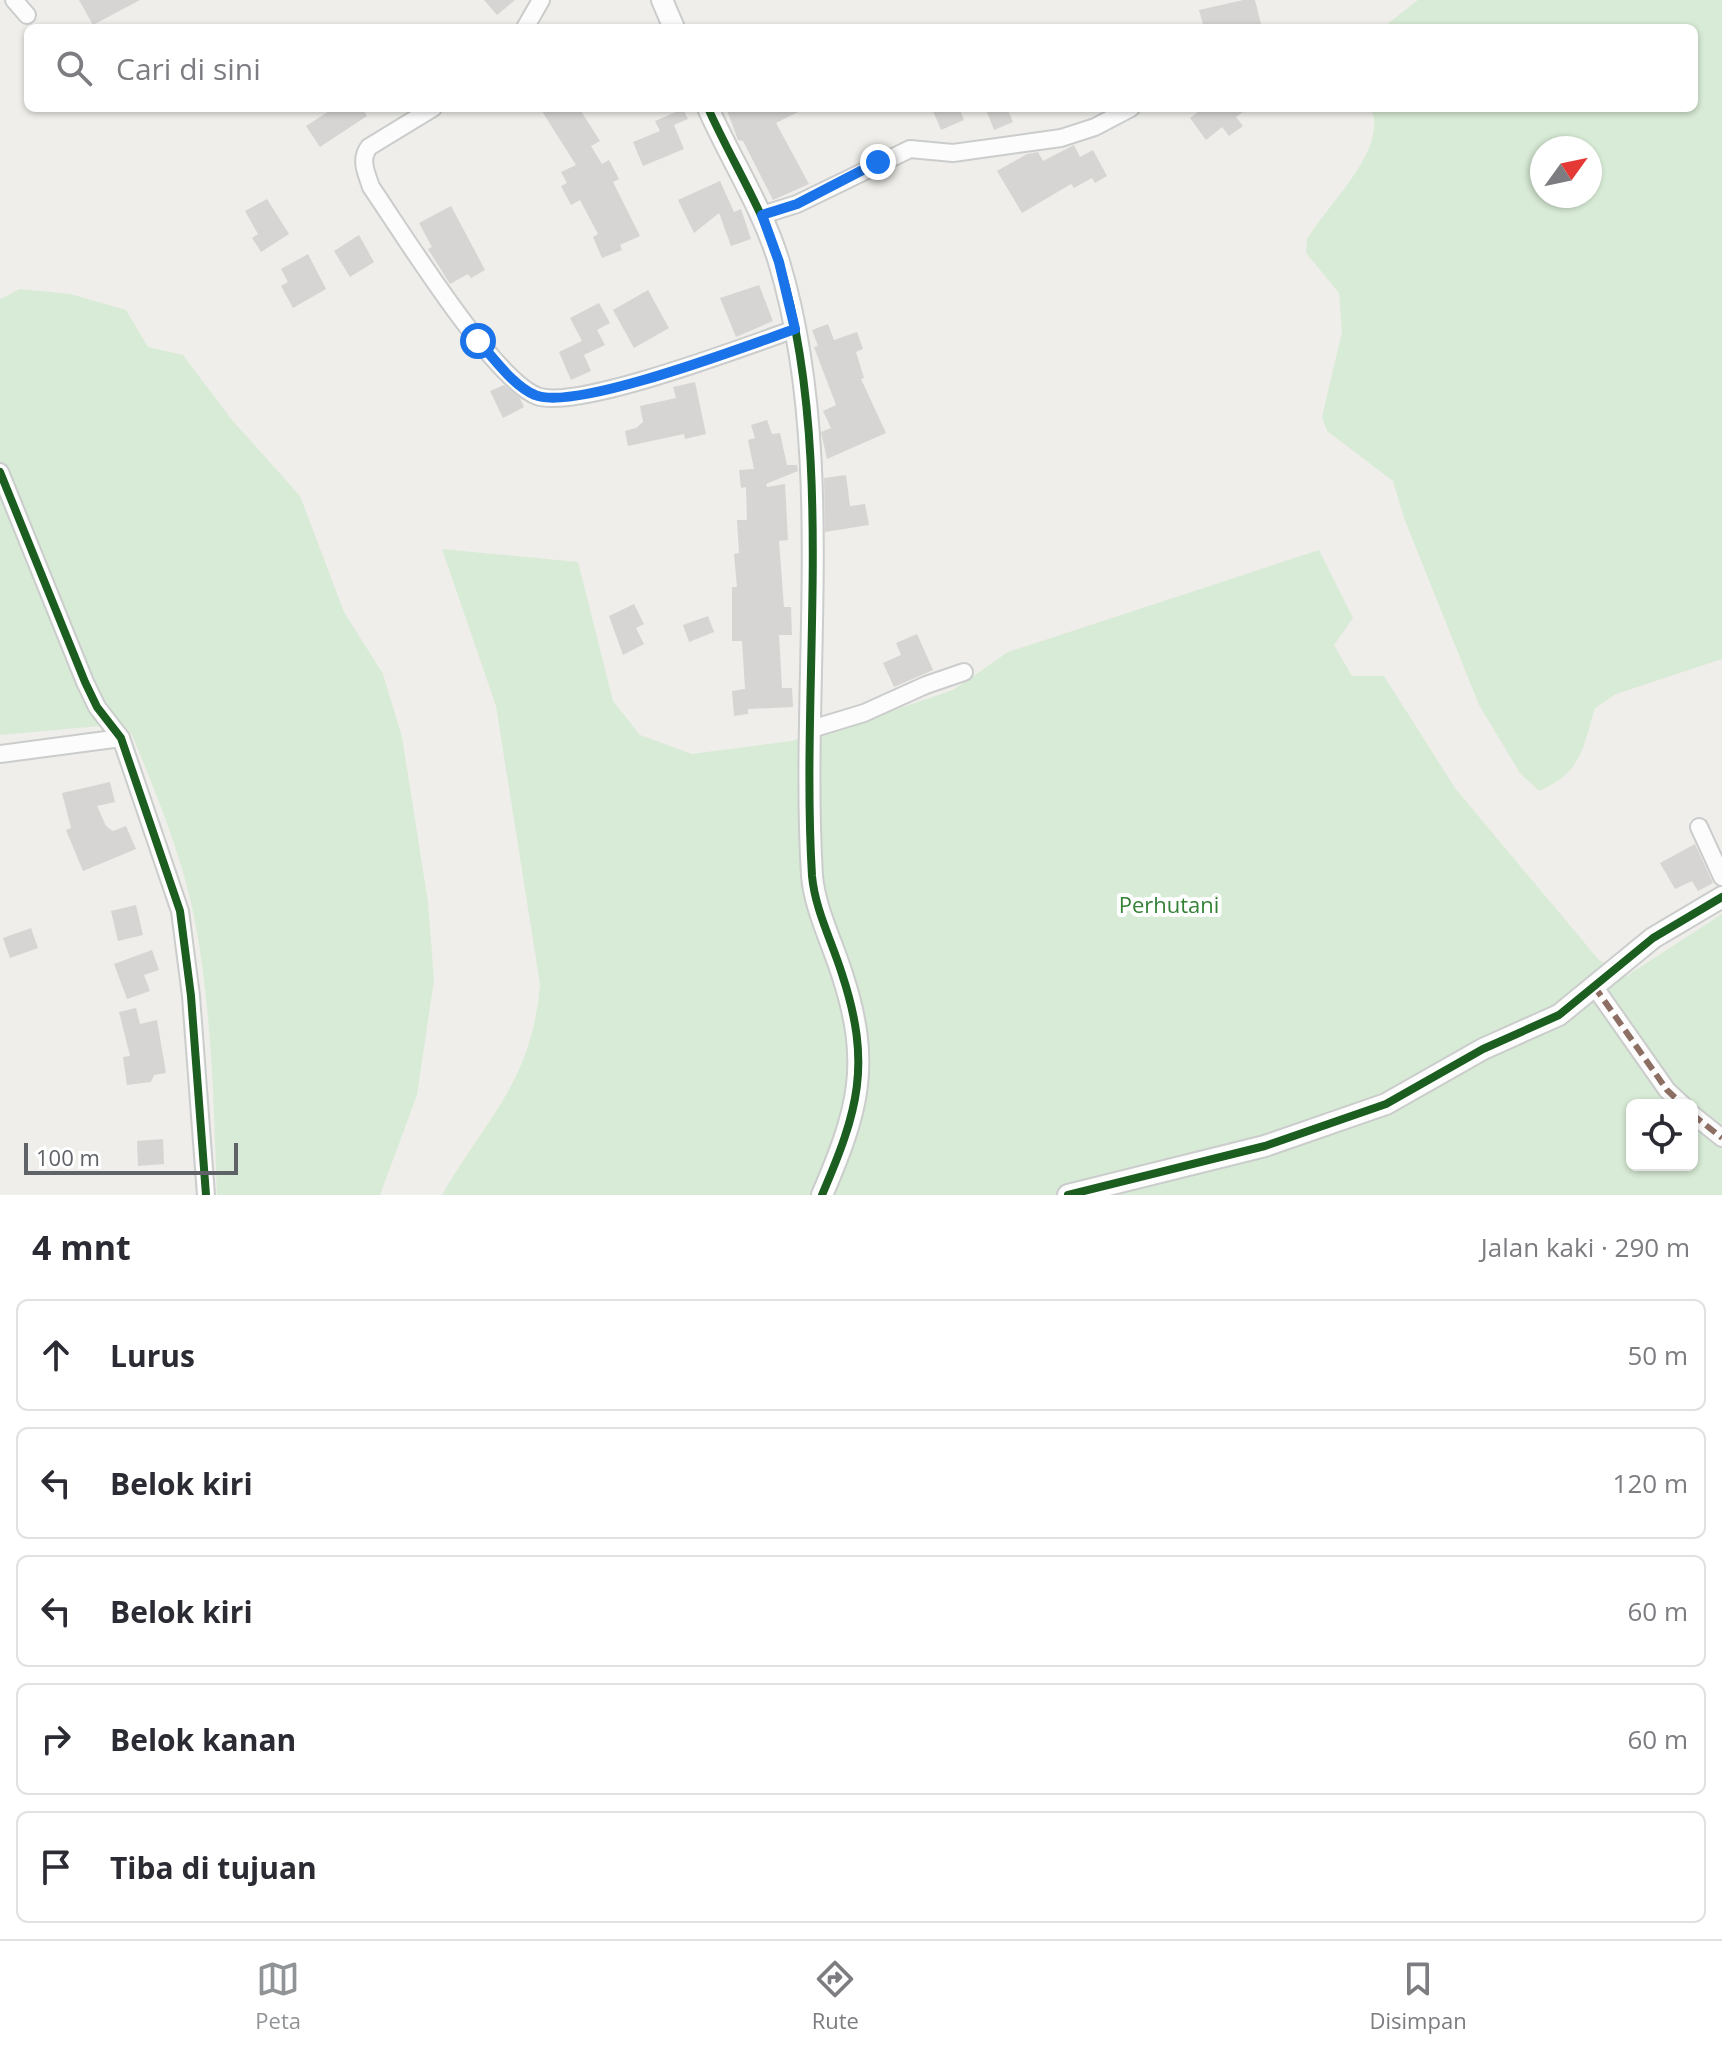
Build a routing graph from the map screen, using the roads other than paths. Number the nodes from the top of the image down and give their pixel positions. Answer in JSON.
{"nodes":[{"id":1,"x":14,"y":0,"type":"edge"},
{"id":2,"x":541,"y":0,"type":"edge"},
{"id":3,"x":662,"y":0,"type":"edge"},
{"id":4,"x":27,"y":15,"type":"dead end"},
{"id":5,"x":527,"y":24,"type":"edge"},
{"id":6,"x":672,"y":24,"type":"edge"},
{"id":7,"x":426,"y":112,"type":"edge"},
{"id":8,"x":710,"y":112,"type":"edge"},
{"id":9,"x":1123,"y":112,"type":"edge"},
{"id":10,"x":762,"y":215,"type":"junction"},
{"id":11,"x":795,"y":329,"type":"junction"},
{"id":12,"x":0,"y":472,"type":"edge"},
{"id":13,"x":964,"y":672,"type":"dead end"},
{"id":14,"x":808,"y":730,"type":"junction"},
{"id":15,"x":121,"y":738,"type":"junction"},
{"id":16,"x":0,"y":754,"type":"edge"},
{"id":17,"x":1699,"y":827,"type":"dead end"},
{"id":18,"x":1722,"y":877,"type":"edge"},
{"id":19,"x":1722,"y":897,"type":"edge"},
{"id":20,"x":1594,"y":986,"type":"junction"},
{"id":21,"x":1677,"y":1099,"type":"edge"},
{"id":22,"x":1698,"y":1119,"type":"edge"},
{"id":23,"x":1722,"y":1138,"type":"edge"},
{"id":24,"x":206,"y":1195,"type":"edge"},
{"id":25,"x":822,"y":1195,"type":"edge"},
{"id":26,"x":1068,"y":1195,"type":"edge"}],
"edges":[{"from":1,"to":4,"type":"street"},
{"from":2,"to":5,"type":"street"},
{"from":3,"to":6,"type":"street"},
{"from":7,"to":11,"type":"street"},
{"from":8,"to":10,"type":"street"},
{"from":9,"to":10,"type":"street"},
{"from":10,"to":11,"type":"street"},
{"from":11,"to":14,"type":"street"},
{"from":12,"to":15,"type":"street"},
{"from":13,"to":14,"type":"street"},
{"from":14,"to":25,"type":"street"},
{"from":15,"to":16,"type":"street"},
{"from":15,"to":24,"type":"street"},
{"from":17,"to":18,"type":"street"},
{"from":19,"to":20,"type":"street"},
{"from":20,"to":21,"type":"street"},
{"from":20,"to":26,"type":"street"},
{"from":22,"to":23,"type":"street"}]}
